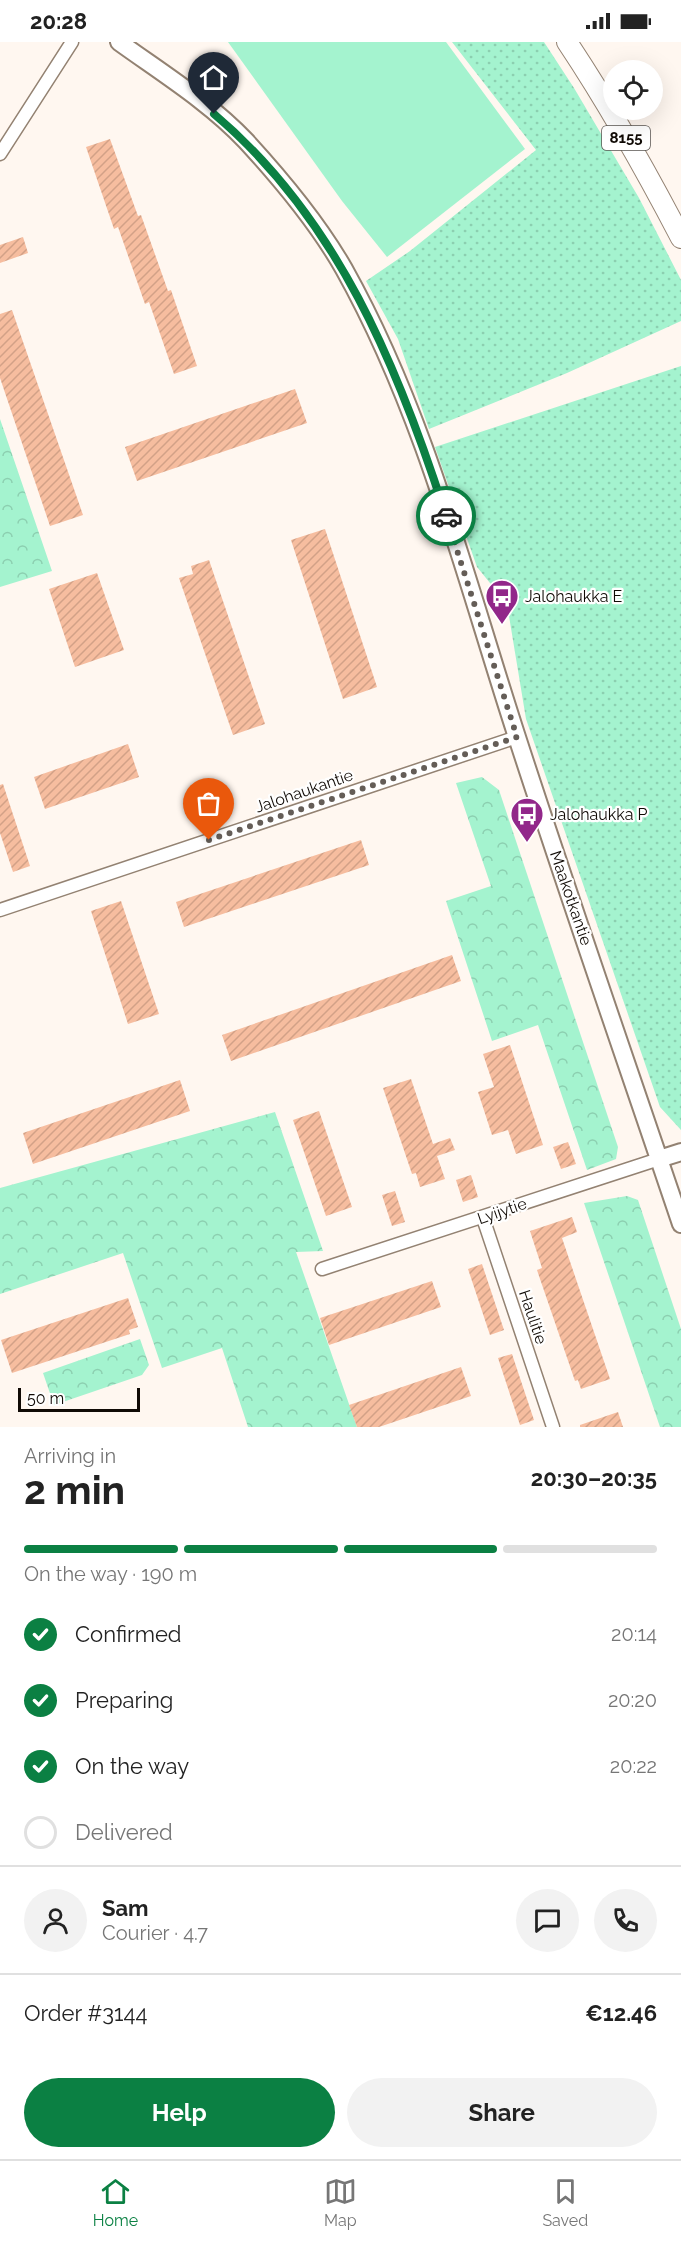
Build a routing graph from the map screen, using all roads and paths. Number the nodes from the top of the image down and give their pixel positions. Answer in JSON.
{"nodes":[{"id":1,"x":72,"y":42,"type":"edge"},
{"id":2,"x":119,"y":42,"type":"edge"},
{"id":3,"x":567,"y":42,"type":"edge"},
{"id":4,"x":0,"y":154,"type":"edge"},
{"id":5,"x":681,"y":238,"type":"edge"},
{"id":6,"x":517,"y":737,"type":"junction"},
{"id":7,"x":0,"y":910,"type":"edge"},
{"id":8,"x":681,"y":1152,"type":"edge"},
{"id":9,"x":659,"y":1159,"type":"junction"},
{"id":10,"x":483,"y":1218,"type":"junction"},
{"id":11,"x":681,"y":1224,"type":"edge"},
{"id":12,"x":322,"y":1269,"type":"dead end"},
{"id":13,"x":553,"y":1427,"type":"edge"}],
"edges":[{"from":1,"to":4,"type":"street"},
{"from":2,"to":6,"type":"street","name":"Maakotkantie"},
{"from":3,"to":5,"type":"main road","number":"8155"},
{"from":6,"to":7,"type":"street","name":"Jalohaukantie"},
{"from":6,"to":9,"type":"street","name":"Maakotkantie"},
{"from":8,"to":9,"type":"street","name":"Lyijytie"},
{"from":9,"to":10,"type":"street","name":"Lyijytie"},
{"from":9,"to":11,"type":"street","name":"Maakotkantie"},
{"from":10,"to":12,"type":"street","name":"Lyijytie"},
{"from":10,"to":13,"type":"street","name":"Haulitie"}]}
